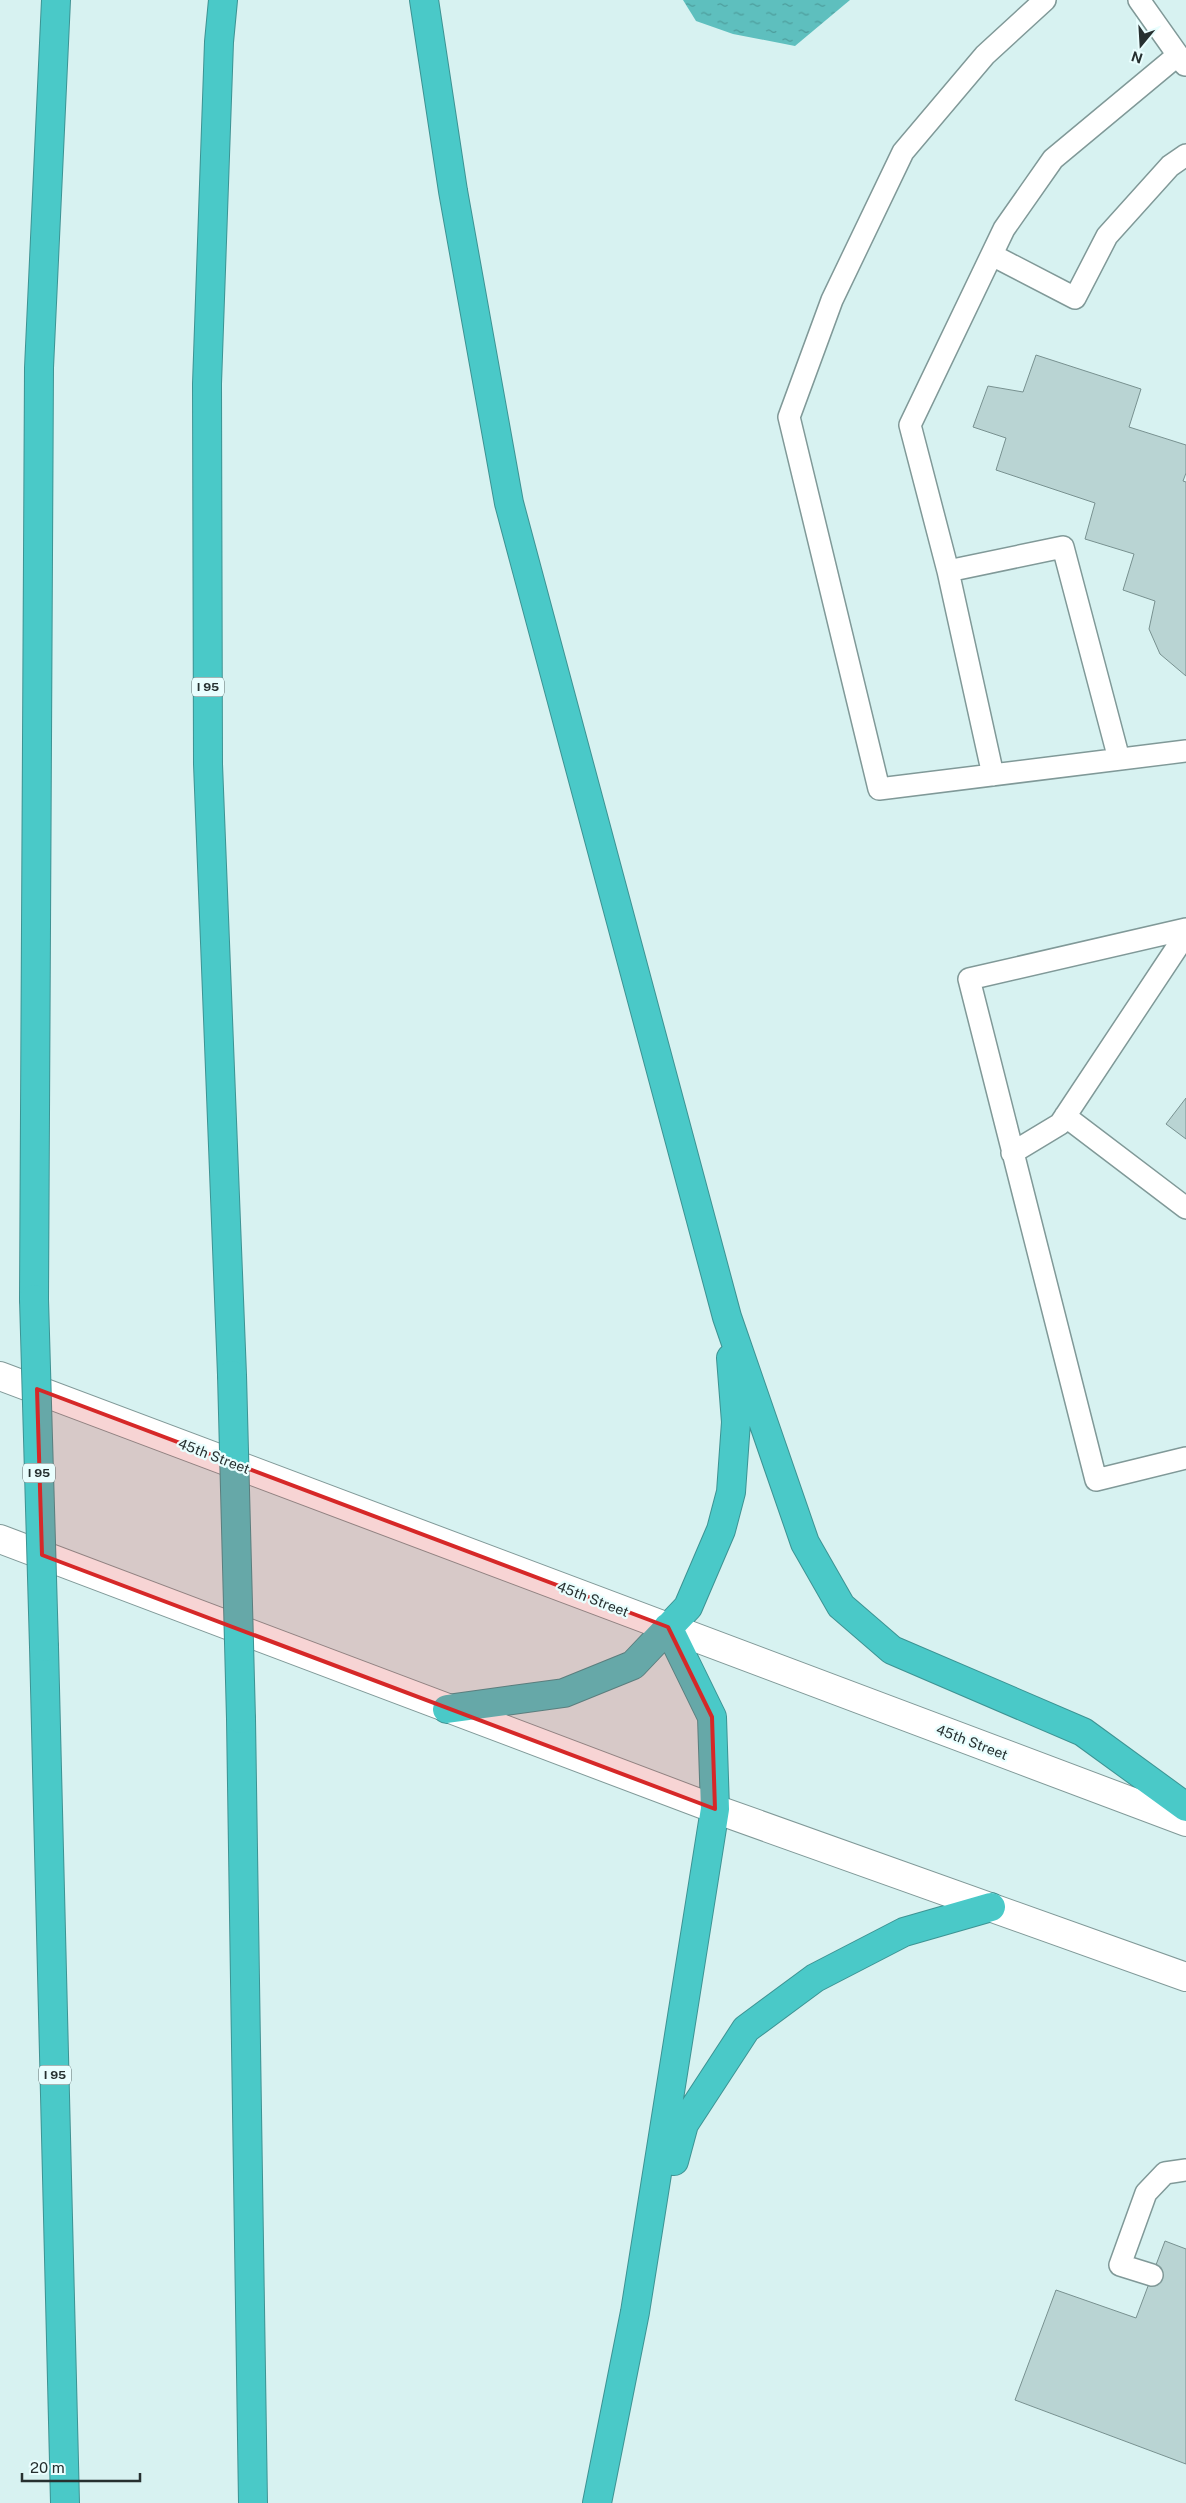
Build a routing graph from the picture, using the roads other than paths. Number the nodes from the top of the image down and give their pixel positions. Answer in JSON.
{"nodes":[{"id":1,"x":56,"y":0,"type":"edge"},
{"id":2,"x":223,"y":0,"type":"edge"},
{"id":3,"x":424,"y":0,"type":"edge"},
{"id":4,"x":1045,"y":0,"type":"edge"},
{"id":5,"x":1139,"y":0,"type":"edge"},
{"id":6,"x":1182,"y":60,"type":"edge"},
{"id":7,"x":1186,"y":155,"type":"edge"},
{"id":8,"x":992,"y":255,"type":"junction"},
{"id":9,"x":948,"y":571,"type":"junction"},
{"id":10,"x":1186,"y":751,"type":"edge"},
{"id":11,"x":1119,"y":759,"type":"junction"},
{"id":12,"x":993,"y":775,"type":"junction"},
{"id":13,"x":1186,"y":928,"type":"edge"},
{"id":14,"x":1186,"y":934,"type":"edge"},
{"id":15,"x":1065,"y":1116,"type":"junction"},
{"id":16,"x":1012,"y":1153,"type":"junction"},
{"id":17,"x":1186,"y":1208,"type":"edge"},
{"id":18,"x":727,"y":1317,"type":"junction"},
{"id":19,"x":0,"y":1376,"type":"edge"},
{"id":20,"x":1186,"y":1458,"type":"edge"},
{"id":21,"x":0,"y":1539,"type":"edge"},
{"id":22,"x":668,"y":1627,"type":"junction"},
{"id":23,"x":448,"y":1710,"type":"junction"},
{"id":24,"x":1186,"y":1807,"type":"edge"},
{"id":25,"x":715,"y":1809,"type":"junction"},
{"id":26,"x":1186,"y":1822,"type":"edge"},
{"id":27,"x":991,"y":1907,"type":"junction"},
{"id":28,"x":1186,"y":1977,"type":"edge"},
{"id":29,"x":1186,"y":2170,"type":"edge"},
{"id":30,"x":1152,"y":2275,"type":"dead end"},
{"id":31,"x":635,"y":2312,"type":"junction"},
{"id":32,"x":65,"y":2503,"type":"edge"},
{"id":33,"x":253,"y":2503,"type":"edge"},
{"id":34,"x":597,"y":2503,"type":"edge"}],
"edges":[{"from":1,"to":32,"type":"highway","number":"I 95","bridge":true},
{"from":2,"to":33,"type":"highway","number":"I 95","bridge":true},
{"from":3,"to":18,"type":"highway"},
{"from":4,"to":12,"type":"lane"},
{"from":5,"to":6,"type":"lane"},
{"from":6,"to":8,"type":"lane"},
{"from":7,"to":8,"type":"lane"},
{"from":8,"to":9,"type":"lane"},
{"from":9,"to":11,"type":"lane"},
{"from":9,"to":12,"type":"lane"},
{"from":10,"to":11,"type":"lane"},
{"from":11,"to":12,"type":"lane"},
{"from":13,"to":16,"type":"lane"},
{"from":14,"to":15,"type":"lane"},
{"from":15,"to":16,"type":"lane"},
{"from":15,"to":17,"type":"lane"},
{"from":16,"to":20,"type":"lane"},
{"from":18,"to":22,"type":"highway"},
{"from":18,"to":24,"type":"highway"},
{"from":19,"to":22,"type":"main road","name":"45th Street"},
{"from":21,"to":23,"type":"main road"},
{"from":22,"to":23,"type":"highway"},
{"from":22,"to":25,"type":"highway"},
{"from":22,"to":26,"type":"main road","name":"45th Street"},
{"from":23,"to":25,"type":"main road"},
{"from":25,"to":27,"type":"main road"},
{"from":25,"to":31,"type":"highway"},
{"from":27,"to":28,"type":"main road"},
{"from":27,"to":31,"type":"highway"},
{"from":29,"to":30,"type":"lane"},
{"from":31,"to":34,"type":"highway"}]}
